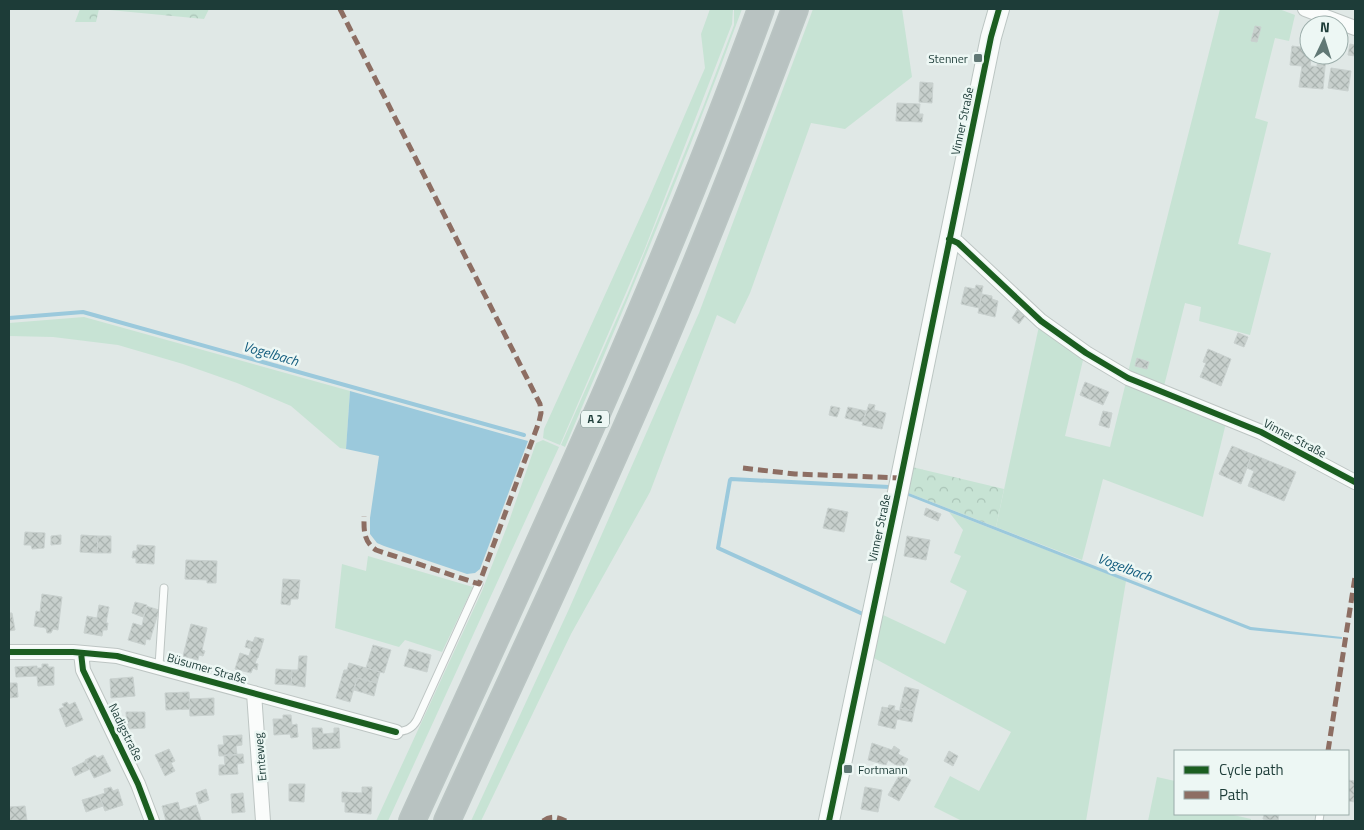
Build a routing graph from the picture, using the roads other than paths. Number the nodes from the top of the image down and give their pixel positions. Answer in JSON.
{"nodes":[{"id":1,"x":761,"y":9,"type":"edge"},
{"id":2,"x":795,"y":9,"type":"edge"},
{"id":3,"x":999,"y":9,"type":"edge"},
{"id":4,"x":1305,"y":9,"type":"edge"},
{"id":5,"x":1355,"y":28,"type":"edge"},
{"id":6,"x":949,"y":239,"type":"junction"},
{"id":7,"x":1355,"y":482,"type":"edge"},
{"id":8,"x":480,"y":584,"type":"dead end"},
{"id":9,"x":164,"y":588,"type":"dead end"},
{"id":10,"x":9,"y":652,"type":"edge"},
{"id":11,"x":81,"y":653,"type":"junction"},
{"id":12,"x":159,"y":666,"type":"junction"},
{"id":13,"x":254,"y":693,"type":"junction"},
{"id":14,"x":396,"y":732,"type":"joint"},
{"id":15,"x":152,"y":821,"type":"edge"},
{"id":16,"x":263,"y":821,"type":"edge"},
{"id":17,"x":412,"y":821,"type":"edge"},
{"id":18,"x":447,"y":821,"type":"edge"},
{"id":19,"x":829,"y":821,"type":"edge"}],
"edges":[{"from":1,"to":17,"type":"highway","number":"A 2"},
{"from":2,"to":18,"type":"highway","number":"A 2"},
{"from":3,"to":6,"type":"street","name":"Vinner Straße"},
{"from":4,"to":5,"type":"street"},
{"from":6,"to":7,"type":"street","name":"Vinner Straße"},
{"from":6,"to":19,"type":"street","name":"Vinner Straße"},
{"from":8,"to":14,"type":"lane","name":"Büsumer Straße"},
{"from":9,"to":12,"type":"lane"},
{"from":10,"to":11,"type":"street","name":"Büsumer Straße"},
{"from":11,"to":12,"type":"street","name":"Büsumer Straße"},
{"from":11,"to":15,"type":"street","name":"Nadigstraße"},
{"from":12,"to":13,"type":"street","name":"Büsumer Straße"},
{"from":13,"to":14,"type":"street","name":"Büsumer Straße"},
{"from":13,"to":16,"type":"street","name":"Ernteweg"}]}
